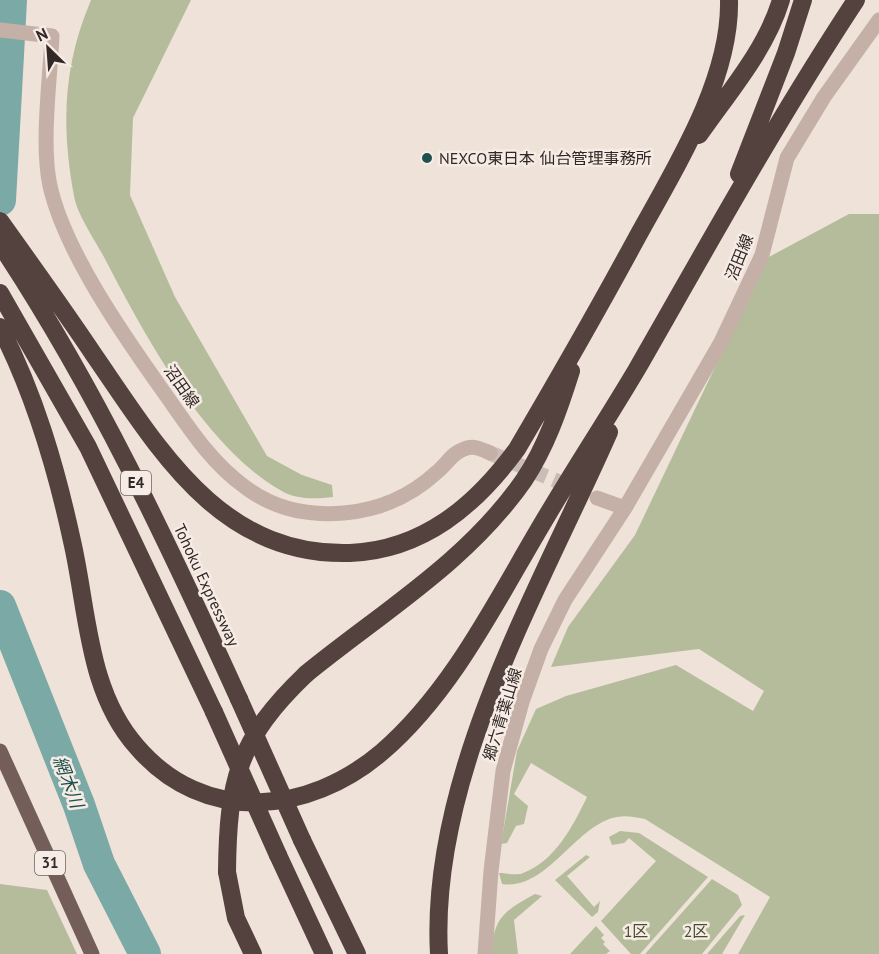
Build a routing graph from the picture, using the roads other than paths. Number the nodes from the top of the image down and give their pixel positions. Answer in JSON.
{"nodes":[{"id":1,"x":729,"y":0,"type":"edge"},
{"id":2,"x":781,"y":0,"type":"edge"},
{"id":3,"x":803,"y":0,"type":"edge"},
{"id":4,"x":856,"y":0,"type":"edge"},
{"id":5,"x":879,"y":20,"type":"edge"},
{"id":6,"x":0,"y":30,"type":"edge"},
{"id":7,"x":668,"y":182,"type":"junction"},
{"id":8,"x":723,"y":215,"type":"junction"},
{"id":9,"x":0,"y":221,"type":"edge"},
{"id":10,"x":0,"y":244,"type":"edge"},
{"id":11,"x":0,"y":293,"type":"edge"},
{"id":12,"x":8,"y":322,"type":"edge"},
{"id":13,"x":581,"y":338,"type":"junction"},
{"id":14,"x":636,"y":370,"type":"junction"},
{"id":15,"x":490,"y":453,"type":"tunnel mouth"},
{"id":16,"x":597,"y":498,"type":"dead end"},
{"id":17,"x":625,"y":508,"type":"junction"},
{"id":18,"x":0,"y":751,"type":"edge"},
{"id":19,"x":92,"y":954,"type":"edge"},
{"id":20,"x":253,"y":954,"type":"edge"},
{"id":21,"x":324,"y":954,"type":"edge"},
{"id":22,"x":357,"y":954,"type":"edge"},
{"id":23,"x":440,"y":954,"type":"edge"},
{"id":24,"x":485,"y":954,"type":"edge"}],
"edges":[{"from":1,"to":7,"type":"highway"},
{"from":2,"to":7,"type":"highway"},
{"from":3,"to":8,"type":"highway"},
{"from":4,"to":8,"type":"highway"},
{"from":5,"to":17,"type":"street","name":"沼田線"},
{"from":6,"to":15,"type":"street","name":"沼田線"},
{"from":7,"to":13,"type":"highway"},
{"from":8,"to":14,"type":"highway"},
{"from":9,"to":13,"type":"highway"},
{"from":10,"to":22,"type":"highway","name":"Tohoku Expressway","number":"E4","bridge":true},
{"from":11,"to":12,"type":"highway"},
{"from":12,"to":14,"type":"highway"},
{"from":12,"to":21,"type":"highway","number":"E4","bridge":true},
{"from":13,"to":20,"type":"highway","bridge":true},
{"from":14,"to":23,"type":"highway"},
{"from":16,"to":17,"type":"street"},
{"from":17,"to":24,"type":"street","name":"郷六青葉山線"},
{"from":18,"to":19,"type":"main road","number":"31"}]}
